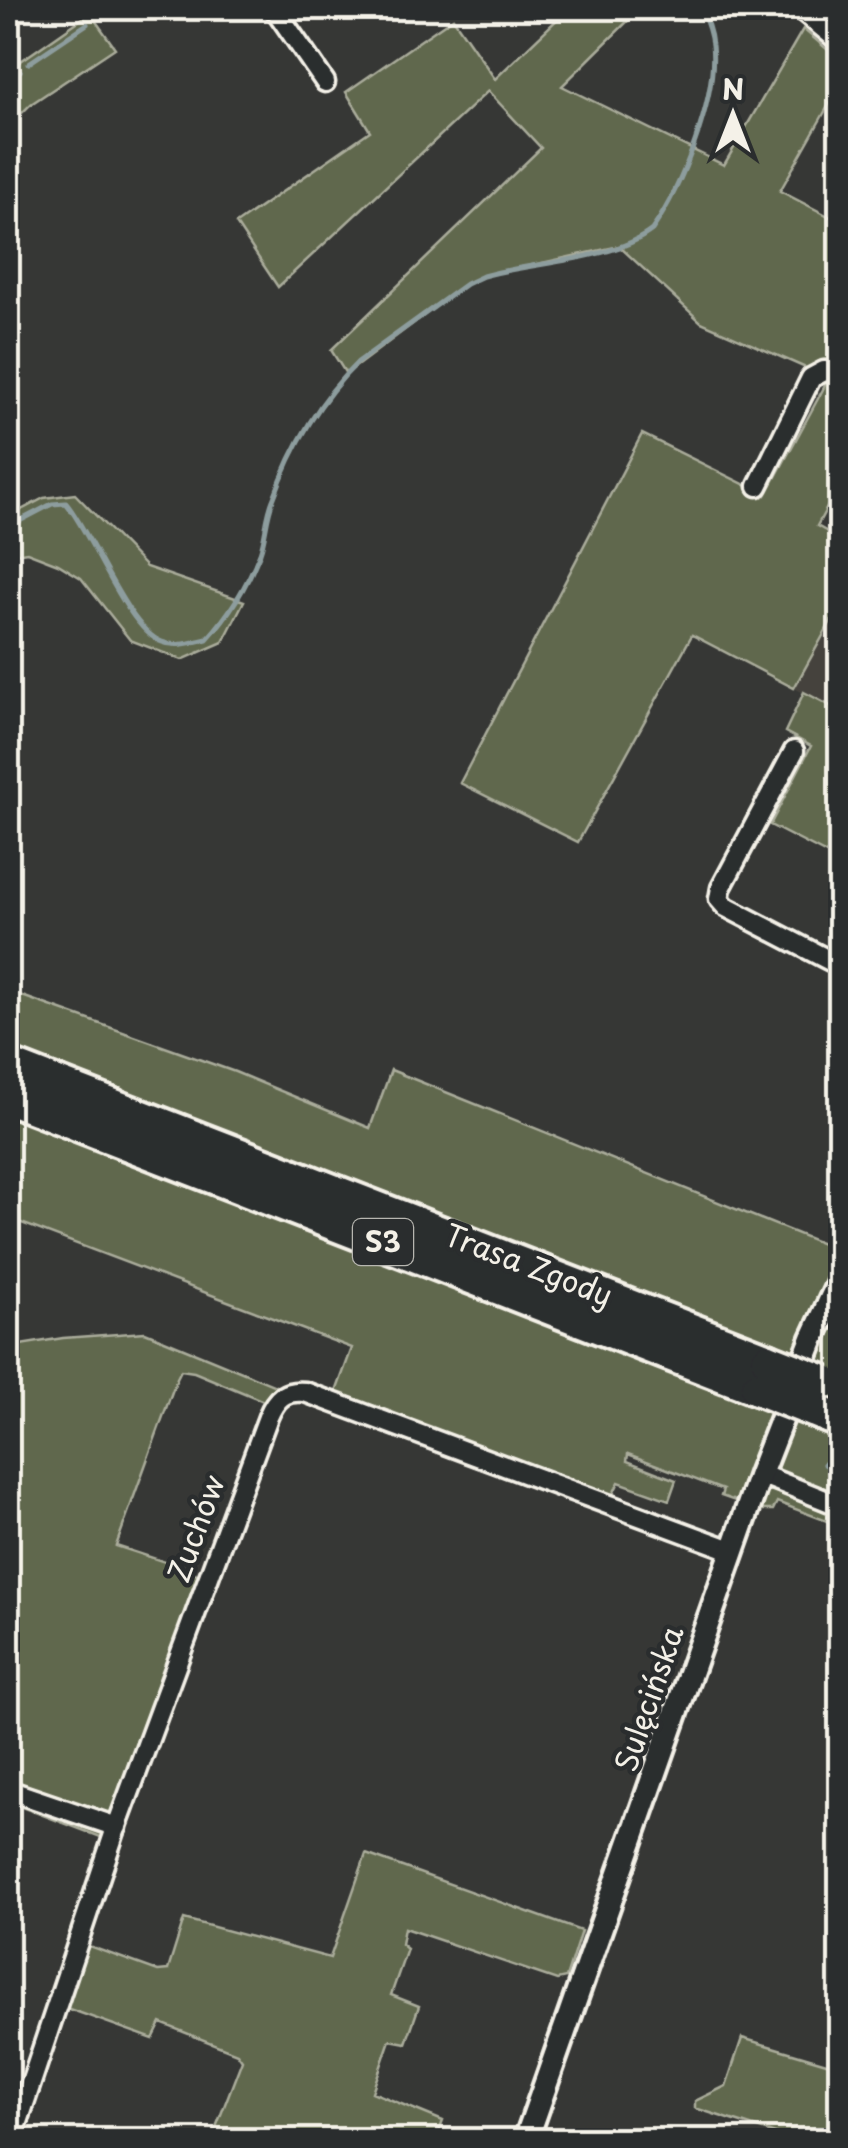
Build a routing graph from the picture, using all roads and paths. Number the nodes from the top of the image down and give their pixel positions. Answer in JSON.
{"nodes":[{"id":1,"x":274,"y":8,"type":"edge"},
{"id":2,"x":798,"y":8,"type":"edge"},
{"id":3,"x":840,"y":42,"type":"edge"},
{"id":4,"x":324,"y":82,"type":"dead end"},
{"id":5,"x":840,"y":373,"type":"edge"},
{"id":6,"x":758,"y":486,"type":"dead end"},
{"id":7,"x":794,"y":751,"type":"dead end"},
{"id":8,"x":840,"y":966,"type":"edge"},
{"id":9,"x":8,"y":1065,"type":"edge"},
{"id":10,"x":8,"y":1097,"type":"edge"},
{"id":11,"x":840,"y":1280,"type":"edge"},
{"id":12,"x":763,"y":1374,"type":"junction"},
{"id":13,"x":830,"y":1400,"type":"edge"},
{"id":14,"x":760,"y":1474,"type":"junction"},
{"id":15,"x":840,"y":1506,"type":"edge"},
{"id":16,"x":734,"y":1551,"type":"junction"},
{"id":17,"x":8,"y":1790,"type":"edge"},
{"id":18,"x":117,"y":1827,"type":"junction"},
{"id":19,"x":12,"y":2140,"type":"edge"},
{"id":20,"x":526,"y":2140,"type":"edge"}],
"edges":[{"from":1,"to":4,"type":"street"},
{"from":2,"to":3,"type":"street"},
{"from":5,"to":6,"type":"street"},
{"from":7,"to":8,"type":"street"},
{"from":9,"to":12,"type":"highway","name":"Trasa Zgody","number":"S3"},
{"from":10,"to":12,"type":"highway","name":"Trasa Zgody","number":"S3"},
{"from":11,"to":14,"type":"street","name":"Sulęcińska"},
{"from":12,"to":13,"type":"highway","name":"Trasa Zgody","number":"S3","bridge":true},
{"from":14,"to":15,"type":"street"},
{"from":14,"to":16,"type":"street","name":"Sulęcińska"},
{"from":16,"to":18,"type":"street","name":"Zuchów"},
{"from":16,"to":20,"type":"street","name":"Sulęcińska"},
{"from":17,"to":18,"type":"street"},
{"from":18,"to":19,"type":"street","name":"Zuchów"}]}
